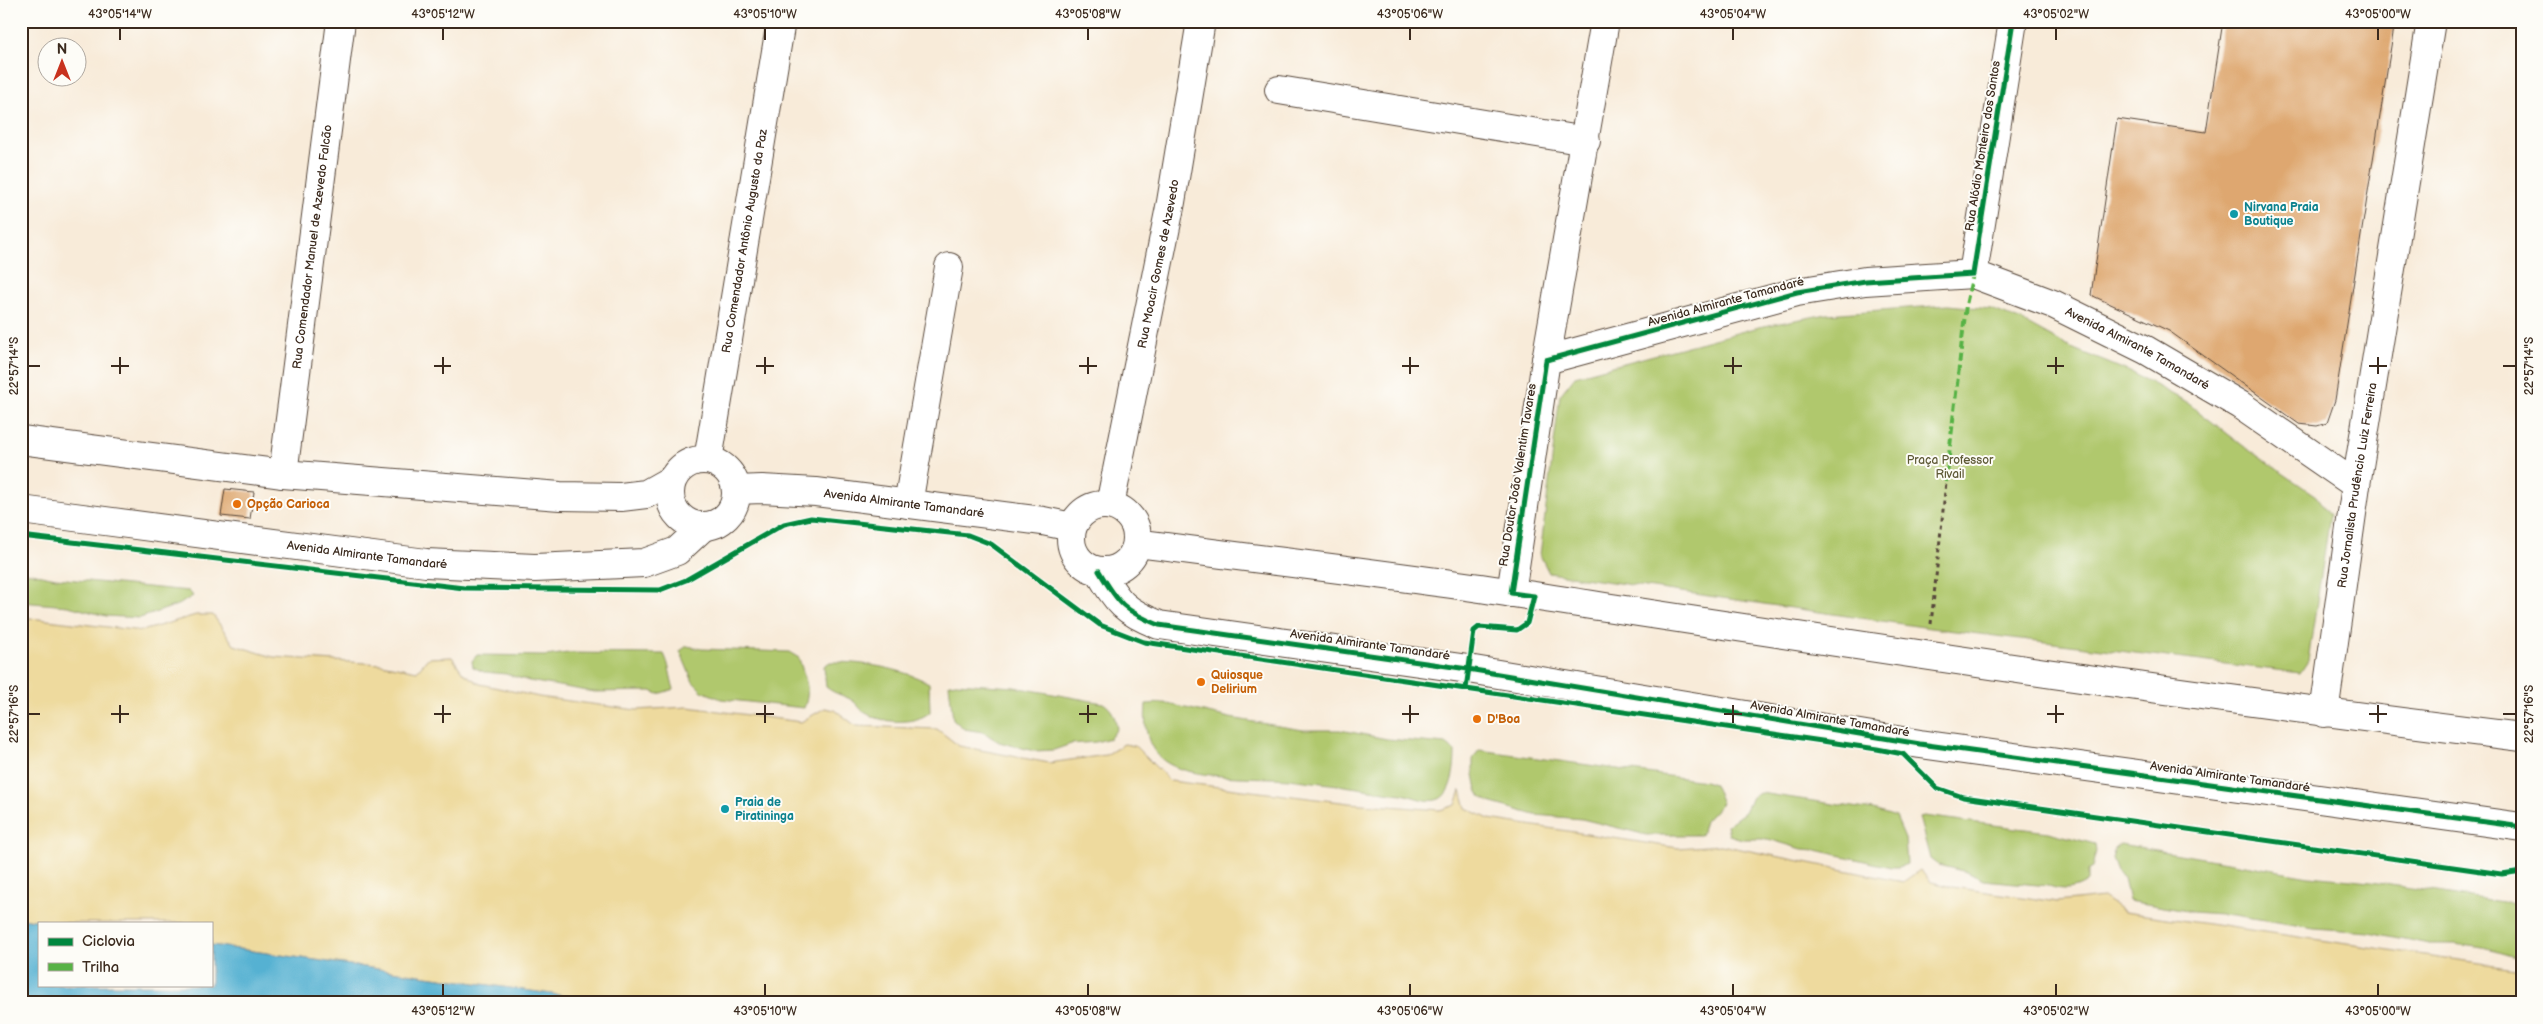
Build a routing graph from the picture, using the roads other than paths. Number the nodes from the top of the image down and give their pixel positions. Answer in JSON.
{"nodes":[{"id":1,"x":341,"y":21,"type":"edge"},
{"id":2,"x":781,"y":21,"type":"edge"},
{"id":3,"x":1201,"y":21,"type":"edge"},
{"id":4,"x":1605,"y":21,"type":"edge"},
{"id":5,"x":2013,"y":21,"type":"edge"},
{"id":6,"x":2431,"y":21,"type":"edge"},
{"id":7,"x":1279,"y":90,"type":"dead end"},
{"id":8,"x":1586,"y":141,"type":"junction"},
{"id":9,"x":949,"y":267,"type":"dead end"},
{"id":10,"x":1973,"y":274,"type":"junction"},
{"id":11,"x":1546,"y":360,"type":"junction"},
{"id":12,"x":21,"y":440,"type":"edge"},
{"id":13,"x":708,"y":460,"type":"junction"},
{"id":14,"x":283,"y":474,"type":"junction"},
{"id":15,"x":671,"y":480,"type":"junction"},
{"id":16,"x":2356,"y":485,"type":"junction"},
{"id":17,"x":736,"y":490,"type":"junction"},
{"id":18,"x":908,"y":504,"type":"junction"},
{"id":19,"x":1110,"y":506,"type":"junction"},
{"id":20,"x":21,"y":510,"type":"edge"},
{"id":21,"x":704,"y":526,"type":"junction"},
{"id":22,"x":1072,"y":527,"type":"junction"},
{"id":23,"x":1137,"y":543,"type":"junction"},
{"id":24,"x":1099,"y":571,"type":"junction"},
{"id":25,"x":1511,"y":593,"type":"junction"},
{"id":26,"x":2324,"y":713,"type":"junction"},
{"id":27,"x":2522,"y":737,"type":"edge"},
{"id":28,"x":2522,"y":827,"type":"edge"}],
"edges":[{"from":1,"to":14,"type":"street","name":"Rua Comendador Manuel de Azevedo Falcão"},
{"from":2,"to":13,"type":"street","name":"Rua Comendador Antônio Augusto da Paz"},
{"from":3,"to":19,"type":"street","name":"Rua Moacir Gomes de Azevedo"},
{"from":4,"to":8,"type":"street","name":"Rua Doutor João Valentim Tavares"},
{"from":5,"to":10,"type":"street","name":"Rua Alódio Monteiro dos Santos"},
{"from":6,"to":16,"type":"street","name":"Rua Jornalista Prudêncio Luiz Ferreira"},
{"from":7,"to":8,"type":"street"},
{"from":8,"to":11,"type":"street","name":"Rua Doutor João Valentim Tavares"},
{"from":9,"to":18,"type":"street"},
{"from":10,"to":11,"type":"street","name":"Avenida Almirante Tamandaré"},
{"from":10,"to":16,"type":"street","name":"Avenida Almirante Tamandaré"},
{"from":11,"to":25,"type":"street","name":"Rua Doutor João Valentim Tavares"},
{"from":12,"to":14,"type":"street"},
{"from":13,"to":15,"type":"street"},
{"from":13,"to":17,"type":"street"},
{"from":14,"to":15,"type":"street"},
{"from":15,"to":21,"type":"street"},
{"from":16,"to":26,"type":"street","name":"Rua Jornalista Prudêncio Luiz Ferreira"},
{"from":17,"to":18,"type":"street","name":"Avenida Almirante Tamandaré"},
{"from":17,"to":21,"type":"street"},
{"from":18,"to":22,"type":"street","name":"Avenida Almirante Tamandaré"},
{"from":19,"to":22,"type":"street"},
{"from":19,"to":23,"type":"street"},
{"from":20,"to":21,"type":"street","name":"Avenida Almirante Tamandaré"},
{"from":22,"to":24,"type":"street"},
{"from":23,"to":24,"type":"street"},
{"from":23,"to":25,"type":"street"},
{"from":24,"to":28,"type":"street","name":"Avenida Almirante Tamandaré"},
{"from":25,"to":26,"type":"street"},
{"from":26,"to":27,"type":"street"}]}
